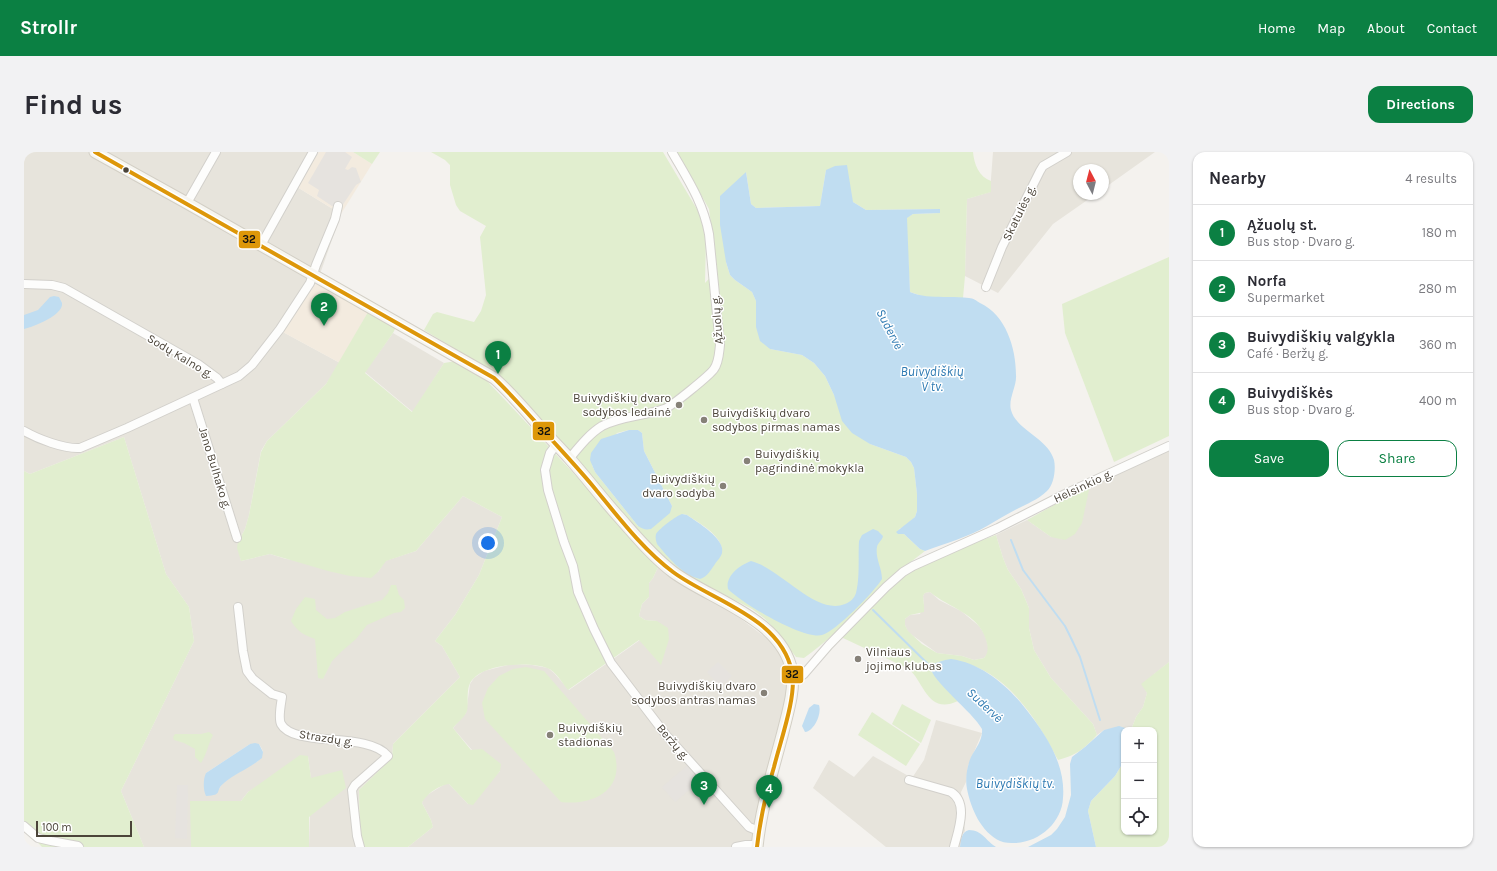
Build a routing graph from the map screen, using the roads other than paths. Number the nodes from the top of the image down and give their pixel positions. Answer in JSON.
{"nodes":[{"id":1,"x":95,"y":152,"type":"edge"},
{"id":2,"x":216,"y":152,"type":"edge"},
{"id":3,"x":313,"y":152,"type":"edge"},
{"id":4,"x":672,"y":152,"type":"edge"},
{"id":5,"x":1067,"y":152,"type":"edge"},
{"id":6,"x":188,"y":203,"type":"junction"},
{"id":7,"x":338,"y":206,"type":"dead end"},
{"id":8,"x":261,"y":245,"type":"junction"},
{"id":9,"x":313,"y":274,"type":"junction"},
{"id":10,"x":24,"y":284,"type":"edge"},
{"id":11,"x":986,"y":287,"type":"dead end"},
{"id":12,"x":222,"y":384,"type":"junction"},
{"id":13,"x":193,"y":398,"type":"junction"},
{"id":14,"x":24,"y":432,"type":"edge"},
{"id":15,"x":556,"y":444,"type":"junction"},
{"id":16,"x":1169,"y":446,"type":"edge"},
{"id":17,"x":569,"y":459,"type":"junction"},
{"id":18,"x":237,"y":538,"type":"dead end"},
{"id":19,"x":238,"y":607,"type":"dead end"},
{"id":20,"x":793,"y":678,"type":"junction"},
{"id":21,"x":909,"y":780,"type":"dead end"},
{"id":22,"x":24,"y":826,"type":"edge"},
{"id":23,"x":759,"y":831,"type":"junction"},
{"id":24,"x":757,"y":846,"type":"edge"},
{"id":25,"x":79,"y":847,"type":"edge"},
{"id":26,"x":360,"y":847,"type":"edge"},
{"id":27,"x":736,"y":847,"type":"edge"},
{"id":28,"x":954,"y":847,"type":"edge"}],
"edges":[{"from":1,"to":6,"type":"main road"},
{"from":2,"to":6,"type":"street"},
{"from":3,"to":8,"type":"street"},
{"from":4,"to":17,"type":"street","name":"Ąžuolų g."},
{"from":5,"to":11,"type":"street","name":"Skatulės g."},
{"from":6,"to":8,"type":"main road"},
{"from":7,"to":9,"type":"street","name":"Sodų Kalno g."},
{"from":8,"to":9,"type":"main road"},
{"from":9,"to":12,"type":"street","name":"Sodų Kalno g."},
{"from":9,"to":15,"type":"main road"},
{"from":10,"to":12,"type":"street","name":"Sodų Kalno g."},
{"from":12,"to":13,"type":"street"},
{"from":13,"to":14,"type":"street"},
{"from":13,"to":18,"type":"street","name":"Jano Bulhako g."},
{"from":15,"to":17,"type":"main road"},
{"from":15,"to":23,"type":"street","name":"Beržų g."},
{"from":16,"to":20,"type":"street","name":"Helsinkio g."},
{"from":17,"to":20,"type":"main road"},
{"from":19,"to":26,"type":"street","name":"Strazdų g."},
{"from":20,"to":23,"type":"main road"},
{"from":21,"to":28,"type":"street"},
{"from":22,"to":25,"type":"street"},
{"from":23,"to":24,"type":"main road"},
{"from":24,"to":27,"type":"street"}]}
